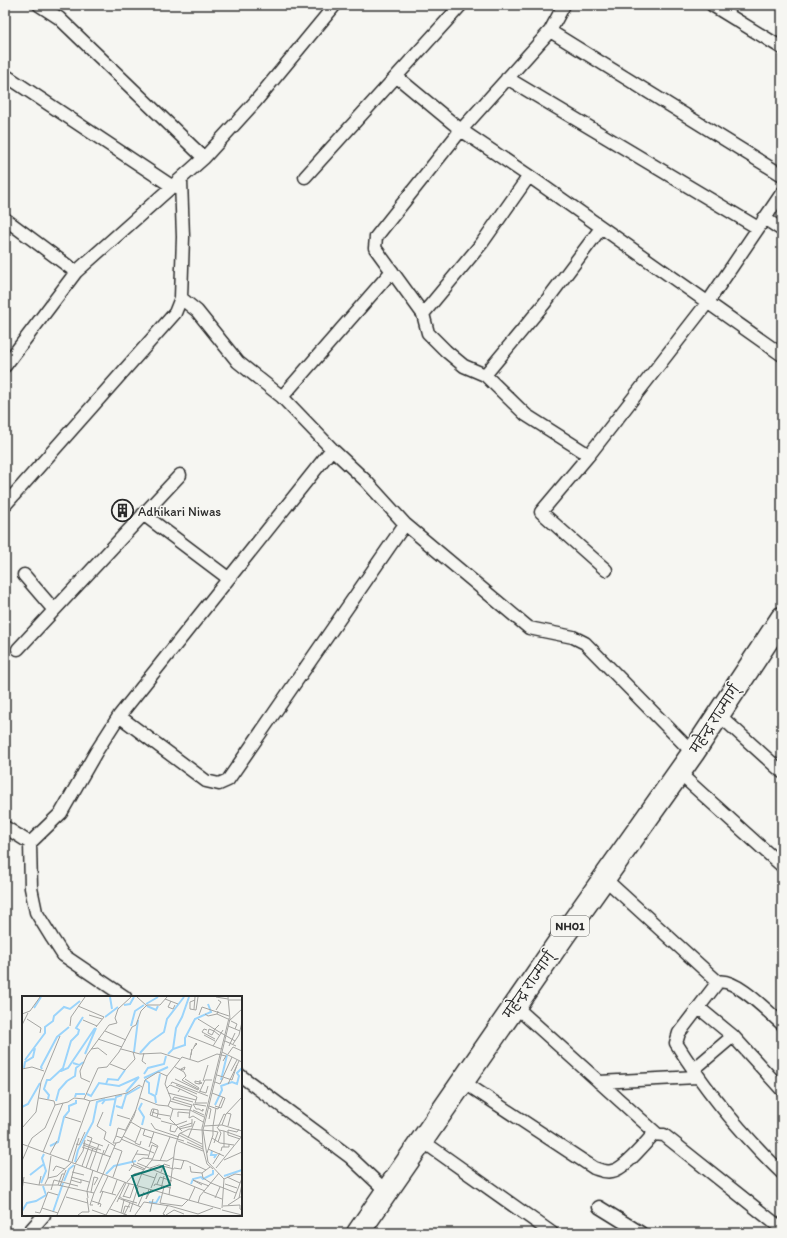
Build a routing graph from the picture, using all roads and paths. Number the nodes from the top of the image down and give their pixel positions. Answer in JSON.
{"nodes":[{"id":1,"x":39,"y":5,"type":"edge"},
{"id":2,"x":335,"y":5,"type":"edge"},
{"id":3,"x":461,"y":5,"type":"edge"},
{"id":4,"x":564,"y":5,"type":"edge"},
{"id":5,"x":712,"y":5,"type":"edge"},
{"id":6,"x":550,"y":31,"type":"junction"},
{"id":7,"x":782,"y":48,"type":"edge"},
{"id":8,"x":5,"y":75,"type":"edge"},
{"id":9,"x":396,"y":77,"type":"junction"},
{"id":10,"x":507,"y":78,"type":"junction"},
{"id":11,"x":461,"y":130,"type":"junction"},
{"id":12,"x":204,"y":158,"type":"junction"},
{"id":13,"x":782,"y":175,"type":"edge"},
{"id":14,"x":530,"y":176,"type":"junction"},
{"id":15,"x":305,"y":177,"type":"dead end"},
{"id":16,"x":177,"y":184,"type":"junction"},
{"id":17,"x":782,"y":193,"type":"edge"},
{"id":18,"x":5,"y":219,"type":"edge"},
{"id":19,"x":761,"y":223,"type":"junction"},
{"id":20,"x":601,"y":228,"type":"junction"},
{"id":21,"x":782,"y":230,"type":"edge"},
{"id":22,"x":392,"y":271,"type":"junction"},
{"id":23,"x":76,"y":272,"type":"junction"},
{"id":24,"x":181,"y":298,"type":"junction"},
{"id":25,"x":708,"y":302,"type":"junction"},
{"id":26,"x":423,"y":314,"type":"junction"},
{"id":27,"x":10,"y":351,"type":"edge"},
{"id":28,"x":782,"y":355,"type":"edge"},
{"id":29,"x":5,"y":366,"type":"edge"},
{"id":30,"x":486,"y":375,"type":"junction"},
{"id":31,"x":282,"y":397,"type":"junction"},
{"id":32,"x":332,"y":449,"type":"junction"},
{"id":33,"x":588,"y":455,"type":"junction"},
{"id":34,"x":180,"y":475,"type":"dead end"},
{"id":35,"x":5,"y":506,"type":"edge"},
{"id":36,"x":143,"y":514,"type":"junction"},
{"id":37,"x":404,"y":524,"type":"junction"},
{"id":38,"x":606,"y":570,"type":"dead end"},
{"id":39,"x":24,"y":575,"type":"dead end"},
{"id":40,"x":228,"y":578,"type":"junction"},
{"id":41,"x":54,"y":610,"type":"junction"},
{"id":42,"x":781,"y":620,"type":"edge"},
{"id":43,"x":18,"y":649,"type":"dead end"},
{"id":44,"x":718,"y":714,"type":"junction"},
{"id":45,"x":119,"y":716,"type":"junction"},
{"id":46,"x":693,"y":753,"type":"junction"},
{"id":47,"x":782,"y":772,"type":"edge"},
{"id":48,"x":679,"y":773,"type":"junction"},
{"id":49,"x":5,"y":827,"type":"edge"},
{"id":50,"x":30,"y":843,"type":"junction"},
{"id":51,"x":782,"y":866,"type":"edge"},
{"id":52,"x":604,"y":878,"type":"junction"},
{"id":53,"x":718,"y":982,"type":"junction"},
{"id":54,"x":124,"y":996,"type":"edge"},
{"id":55,"x":514,"y":1006,"type":"junction"},
{"id":56,"x":699,"y":1008,"type":"junction"},
{"id":57,"x":782,"y":1024,"type":"edge"},
{"id":58,"x":733,"y":1036,"type":"junction"},
{"id":59,"x":695,"y":1073,"type":"junction"},
{"id":60,"x":242,"y":1077,"type":"edge"},
{"id":61,"x":462,"y":1081,"type":"junction"},
{"id":62,"x":599,"y":1082,"type":"junction"},
{"id":63,"x":782,"y":1090,"type":"edge"},
{"id":64,"x":656,"y":1134,"type":"junction"},
{"id":65,"x":421,"y":1140,"type":"junction"},
{"id":66,"x":782,"y":1173,"type":"edge"},
{"id":67,"x":386,"y":1191,"type":"junction"},
{"id":68,"x":599,"y":1207,"type":"dead end"},
{"id":69,"x":43,"y":1216,"type":"edge"},
{"id":70,"x":782,"y":1229,"type":"edge"},
{"id":71,"x":28,"y":1233,"type":"edge"},
{"id":72,"x":358,"y":1233,"type":"edge"},
{"id":73,"x":552,"y":1233,"type":"edge"},
{"id":74,"x":641,"y":1233,"type":"edge"}],
"edges":[{"from":1,"to":12,"type":"street"},
{"from":2,"to":12,"type":"street"},
{"from":3,"to":9,"type":"street"},
{"from":4,"to":6,"type":"street"},
{"from":5,"to":7,"type":"street"},
{"from":6,"to":10,"type":"street"},
{"from":6,"to":13,"type":"street"},
{"from":8,"to":16,"type":"street"},
{"from":9,"to":11,"type":"street"},
{"from":9,"to":15,"type":"street"},
{"from":10,"to":11,"type":"street"},
{"from":10,"to":19,"type":"street"},
{"from":11,"to":14,"type":"street"},
{"from":11,"to":22,"type":"street"},
{"from":12,"to":16,"type":"street"},
{"from":14,"to":20,"type":"street"},
{"from":14,"to":26,"type":"street"},
{"from":16,"to":23,"type":"street"},
{"from":16,"to":24,"type":"street"},
{"from":17,"to":19,"type":"street"},
{"from":18,"to":23,"type":"street"},
{"from":19,"to":21,"type":"street"},
{"from":19,"to":25,"type":"street"},
{"from":20,"to":25,"type":"street"},
{"from":20,"to":30,"type":"street"},
{"from":22,"to":26,"type":"street"},
{"from":22,"to":31,"type":"street"},
{"from":23,"to":27,"type":"street"},
{"from":24,"to":31,"type":"street"},
{"from":24,"to":35,"type":"street"},
{"from":25,"to":28,"type":"street"},
{"from":25,"to":33,"type":"street"},
{"from":26,"to":30,"type":"street"},
{"from":27,"to":29,"type":"street"},
{"from":30,"to":33,"type":"street"},
{"from":31,"to":32,"type":"street"},
{"from":32,"to":37,"type":"street"},
{"from":32,"to":40,"type":"street"},
{"from":33,"to":38,"type":"street"},
{"from":34,"to":36,"type":"street"},
{"from":36,"to":40,"type":"street"},
{"from":36,"to":41,"type":"street"},
{"from":37,"to":45,"type":"street"},
{"from":37,"to":46,"type":"street"},
{"from":39,"to":41,"type":"street"},
{"from":40,"to":45,"type":"street"},
{"from":41,"to":43,"type":"street"},
{"from":42,"to":44,"type":"highway","name":"महेन्द्र राज्मार्ग्","number":"NH01"},
{"from":44,"to":46,"type":"highway","name":"महेन्द्र राज्मार्ग्","number":"NH01"},
{"from":44,"to":47,"type":"street"},
{"from":45,"to":50,"type":"street"},
{"from":46,"to":48,"type":"highway","name":"महेन्द्र राज्मार्ग्","number":"NH01"},
{"from":48,"to":51,"type":"street"},
{"from":48,"to":52,"type":"highway","name":"महेन्द्र राज्मार्ग्","number":"NH01"},
{"from":49,"to":50,"type":"street"},
{"from":50,"to":54,"type":"street"},
{"from":52,"to":53,"type":"street"},
{"from":52,"to":55,"type":"highway","name":"महेन्द्र राज्मार्ग्","number":"NH01"},
{"from":53,"to":56,"type":"street"},
{"from":53,"to":57,"type":"street"},
{"from":55,"to":61,"type":"highway","name":"महेन्द्र राज्मार्ग्","number":"NH01"},
{"from":55,"to":62,"type":"street"},
{"from":56,"to":58,"type":"street"},
{"from":56,"to":59,"type":"street"},
{"from":58,"to":59,"type":"street"},
{"from":58,"to":63,"type":"street"},
{"from":59,"to":62,"type":"street"},
{"from":59,"to":66,"type":"street"},
{"from":60,"to":67,"type":"street"},
{"from":61,"to":64,"type":"street"},
{"from":61,"to":65,"type":"highway","name":"महेन्द्र राज्मार्ग्","number":"NH01"},
{"from":62,"to":64,"type":"street"},
{"from":64,"to":70,"type":"street"},
{"from":65,"to":67,"type":"highway","name":"महेन्द्र राज्मार्ग्","number":"NH01"},
{"from":65,"to":73,"type":"street"},
{"from":67,"to":72,"type":"highway","name":"महेन्द्र राज्मार्ग्","number":"NH01"},
{"from":68,"to":74,"type":"street"},
{"from":69,"to":71,"type":"street"}]}
